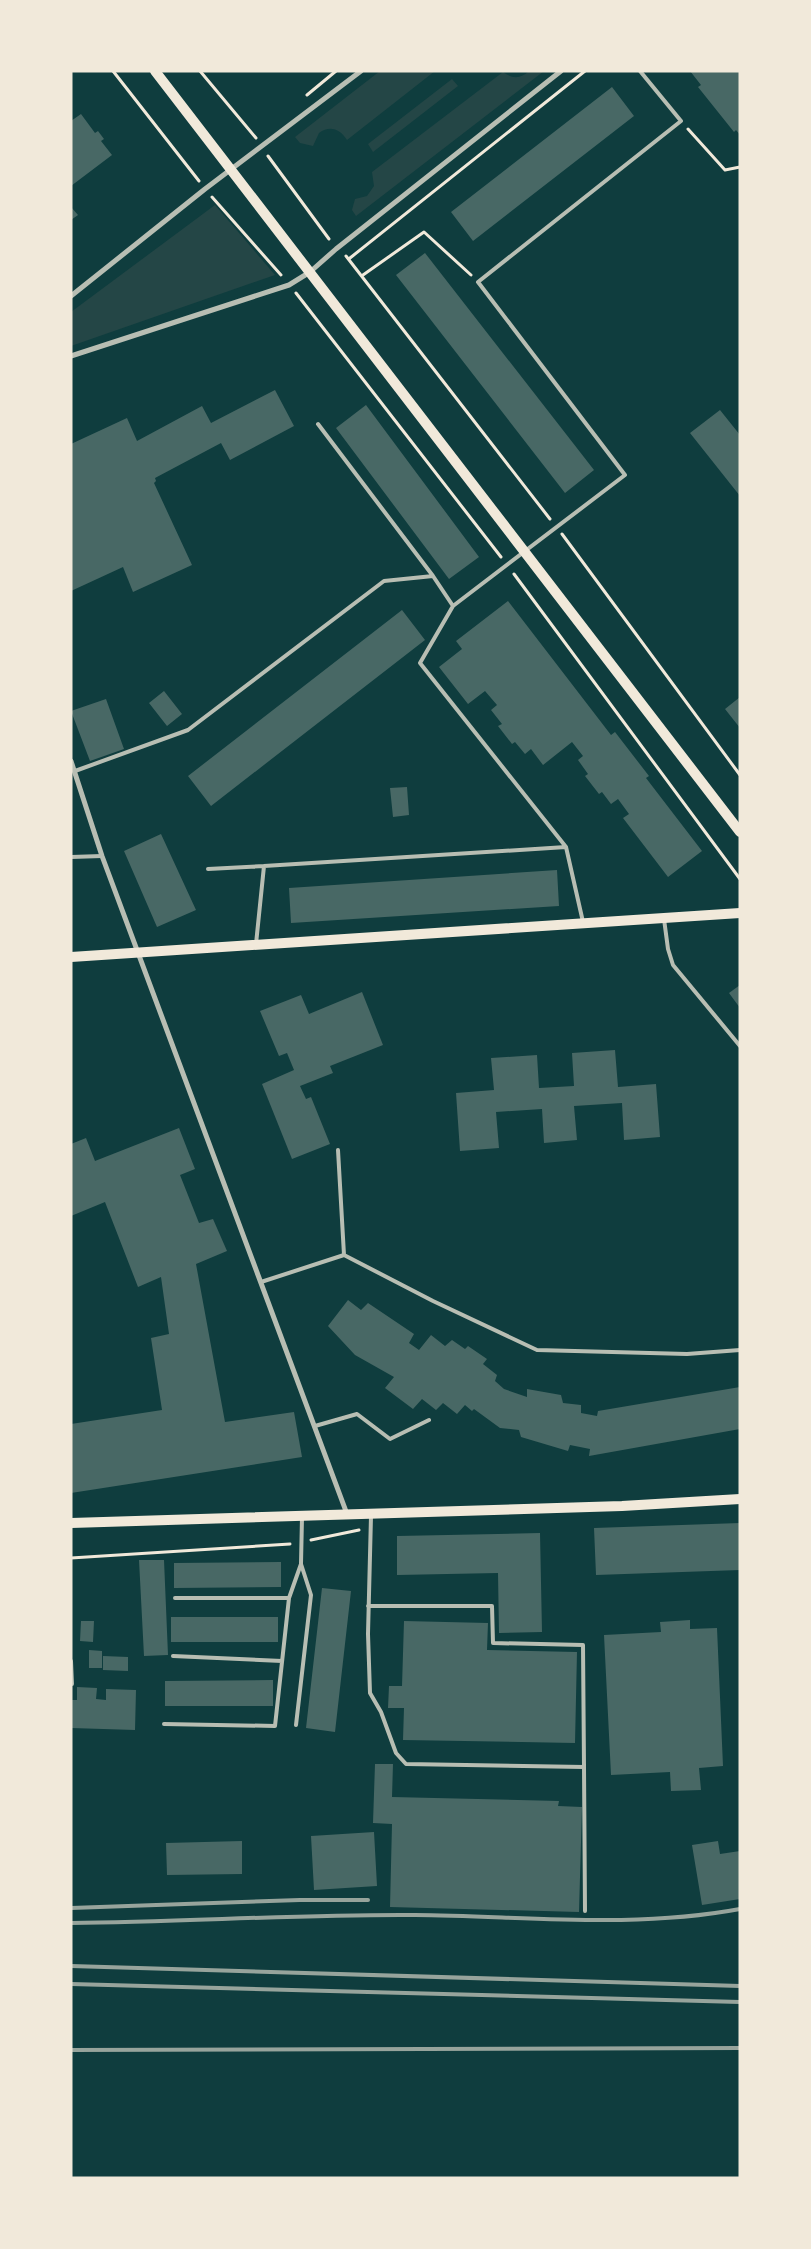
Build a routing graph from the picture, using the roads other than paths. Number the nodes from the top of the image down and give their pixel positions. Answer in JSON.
{"nodes":[{"id":1,"x":155,"y":71,"type":"edge"},
{"id":2,"x":361,"y":71,"type":"edge"},
{"id":3,"x":561,"y":71,"type":"edge"},
{"id":4,"x":640,"y":71,"type":"edge"},
{"id":5,"x":231,"y":170,"type":"junction"},
{"id":6,"x":310,"y":272,"type":"junction"},
{"id":7,"x":71,"y":296,"type":"edge"},
{"id":8,"x":71,"y":356,"type":"edge"},
{"id":9,"x":318,"y":424,"type":"dead end"},
{"id":10,"x":525,"y":551,"type":"junction"},
{"id":11,"x":434,"y":576,"type":"junction"},
{"id":12,"x":453,"y":606,"type":"junction"},
{"id":13,"x":71,"y":761,"type":"edge"},
{"id":14,"x":76,"y":771,"type":"junction"},
{"id":15,"x":740,"y":832,"type":"edge"},
{"id":16,"x":566,"y":847,"type":"junction"},
{"id":17,"x":102,"y":856,"type":"junction"},
{"id":18,"x":71,"y":857,"type":"edge"},
{"id":19,"x":264,"y":866,"type":"junction"},
{"id":20,"x":208,"y":869,"type":"dead end"},
{"id":21,"x":740,"y":913,"type":"edge"},
{"id":22,"x":664,"y":918,"type":"junction"},
{"id":23,"x":583,"y":922,"type":"junction"},
{"id":24,"x":256,"y":944,"type":"junction"},
{"id":25,"x":139,"y":952,"type":"junction"},
{"id":26,"x":71,"y":957,"type":"edge"},
{"id":27,"x":740,"y":1046,"type":"edge"},
{"id":28,"x":338,"y":1150,"type":"dead end"},
{"id":29,"x":344,"y":1255,"type":"junction"},
{"id":30,"x":262,"y":1282,"type":"junction"},
{"id":31,"x":740,"y":1350,"type":"edge"},
{"id":32,"x":429,"y":1420,"type":"dead end"},
{"id":33,"x":315,"y":1426,"type":"junction"},
{"id":34,"x":740,"y":1499,"type":"edge"},
{"id":35,"x":371,"y":1513,"type":"junction"},
{"id":36,"x":347,"y":1514,"type":"junction"},
{"id":37,"x":302,"y":1516,"type":"junction"},
{"id":38,"x":71,"y":1523,"type":"edge"},
{"id":39,"x":301,"y":1564,"type":"junction"},
{"id":40,"x":175,"y":1598,"type":"dead end"},
{"id":41,"x":289,"y":1598,"type":"junction"},
{"id":42,"x":368,"y":1606,"type":"junction"},
{"id":43,"x":173,"y":1656,"type":"dead end"},
{"id":44,"x":71,"y":1661,"type":"edge"},
{"id":45,"x":282,"y":1661,"type":"junction"},
{"id":46,"x":72,"y":1684,"type":"edge"},
{"id":47,"x":164,"y":1724,"type":"dead end"},
{"id":48,"x":296,"y":1725,"type":"dead end"},
{"id":49,"x":584,"y":1767,"type":"junction"},
{"id":50,"x":585,"y":1911,"type":"dead end"}],
"edges":[{"from":1,"to":5,"type":"main road"},
{"from":2,"to":5,"type":"street"},
{"from":3,"to":6,"type":"street"},
{"from":4,"to":10,"type":"lane"},
{"from":5,"to":6,"type":"main road"},
{"from":5,"to":7,"type":"street"},
{"from":6,"to":8,"type":"street"},
{"from":6,"to":10,"type":"main road"},
{"from":9,"to":11,"type":"lane"},
{"from":10,"to":12,"type":"lane"},
{"from":10,"to":15,"type":"main road"},
{"from":11,"to":12,"type":"lane"},
{"from":11,"to":14,"type":"lane"},
{"from":12,"to":16,"type":"lane"},
{"from":13,"to":14,"type":"street"},
{"from":14,"to":17,"type":"street"},
{"from":16,"to":19,"type":"lane"},
{"from":16,"to":23,"type":"lane"},
{"from":17,"to":18,"type":"lane"},
{"from":17,"to":25,"type":"street"},
{"from":19,"to":20,"type":"lane"},
{"from":19,"to":24,"type":"lane"},
{"from":21,"to":22,"type":"main road"},
{"from":22,"to":23,"type":"main road"},
{"from":22,"to":27,"type":"lane"},
{"from":23,"to":24,"type":"main road"},
{"from":24,"to":25,"type":"main road"},
{"from":25,"to":26,"type":"main road"},
{"from":25,"to":30,"type":"street"},
{"from":28,"to":29,"type":"lane"},
{"from":29,"to":30,"type":"lane"},
{"from":29,"to":31,"type":"lane"},
{"from":30,"to":33,"type":"street"},
{"from":32,"to":33,"type":"lane"},
{"from":33,"to":36,"type":"street"},
{"from":34,"to":35,"type":"main road"},
{"from":35,"to":36,"type":"main road"},
{"from":35,"to":42,"type":"lane"},
{"from":36,"to":37,"type":"main road"},
{"from":37,"to":38,"type":"main road"},
{"from":37,"to":39,"type":"lane"},
{"from":39,"to":41,"type":"lane"},
{"from":39,"to":48,"type":"lane"},
{"from":40,"to":41,"type":"lane"},
{"from":41,"to":45,"type":"lane"},
{"from":42,"to":49,"type":"lane"},
{"from":42,"to":49,"type":"lane"},
{"from":43,"to":45,"type":"lane"},
{"from":44,"to":46,"type":"lane"},
{"from":45,"to":47,"type":"lane"},
{"from":49,"to":50,"type":"lane"}]}
